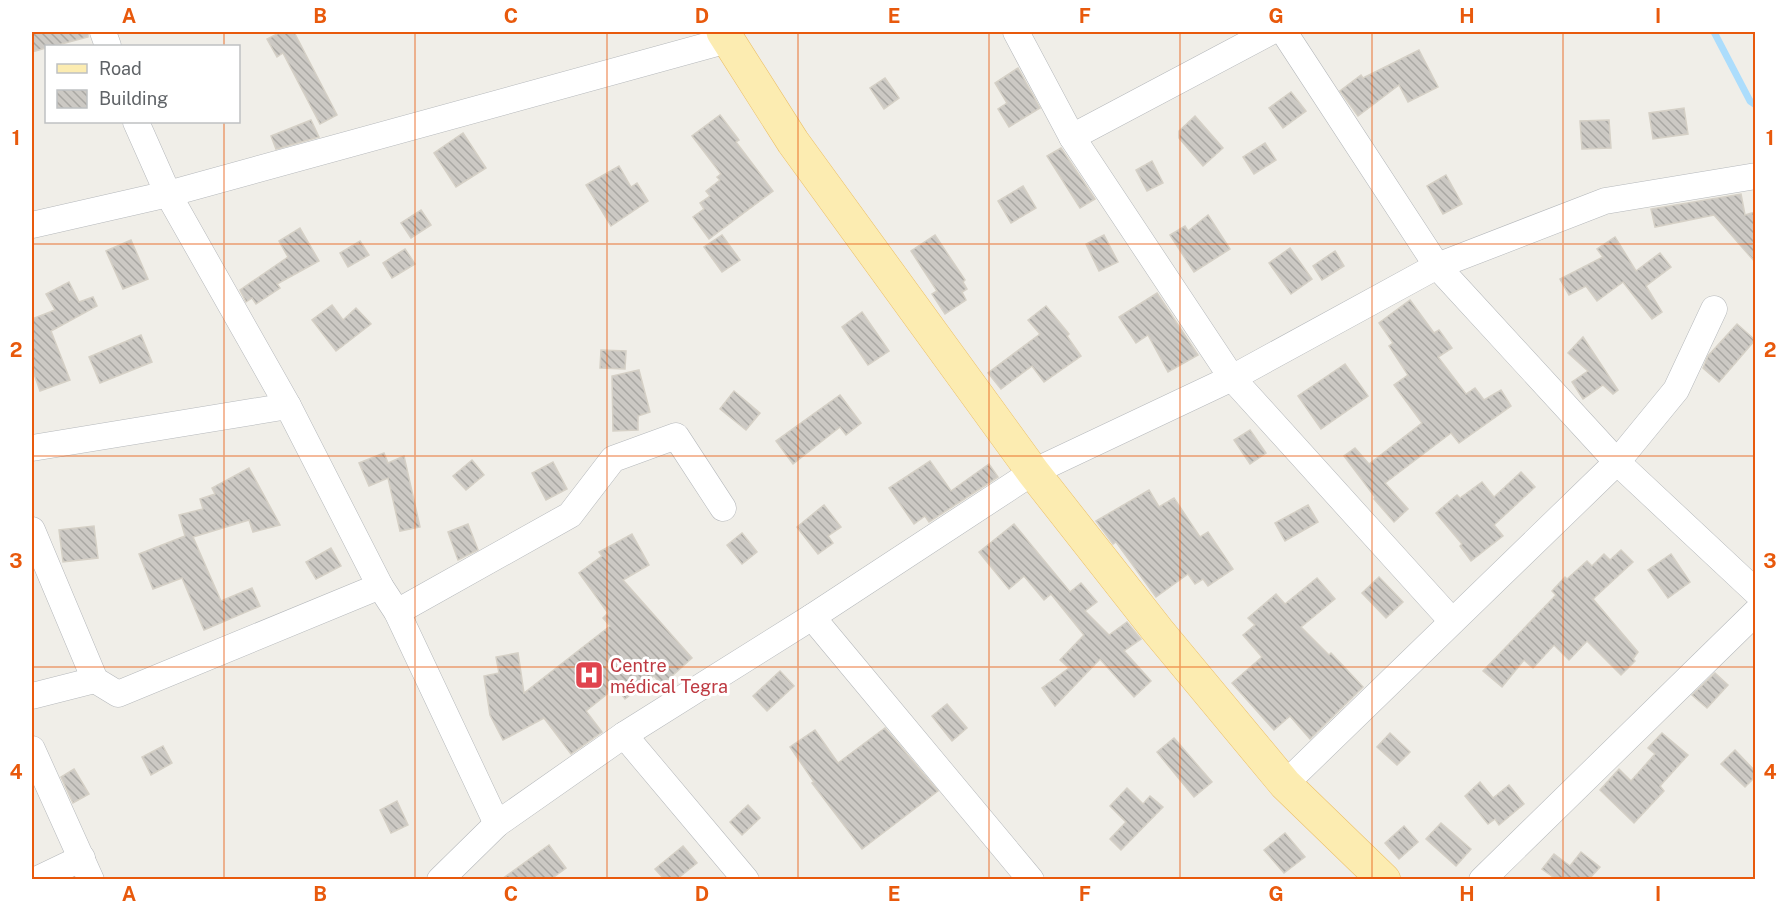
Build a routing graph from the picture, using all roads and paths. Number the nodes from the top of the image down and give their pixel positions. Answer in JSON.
{"nodes":[{"id":1,"x":1016,"y":32,"type":"edge"},
{"id":2,"x":1270,"y":32,"type":"edge"},
{"id":3,"x":1284,"y":32,"type":"edge"},
{"id":4,"x":726,"y":36,"type":"edge"},
{"id":5,"x":136,"y":123,"type":"edge"},
{"id":6,"x":1072,"y":137,"type":"junction"},
{"id":7,"x":1755,"y":176,"type":"edge"},
{"id":8,"x":168,"y":194,"type":"junction"},
{"id":9,"x":32,"y":225,"type":"edge"},
{"id":10,"x":1437,"y":266,"type":"junction"},
{"id":11,"x":1714,"y":309,"type":"dead end"},
{"id":12,"x":1232,"y":378,"type":"junction"},
{"id":13,"x":288,"y":406,"type":"junction"},
{"id":14,"x":32,"y":448,"type":"edge"},
{"id":15,"x":1617,"y":462,"type":"junction"},
{"id":16,"x":1034,"y":472,"type":"junction"},
{"id":17,"x":723,"y":508,"type":"dead end"},
{"id":18,"x":32,"y":530,"type":"edge"},
{"id":19,"x":381,"y":586,"type":"junction"},
{"id":20,"x":1755,"y":592,"type":"edge"},
{"id":21,"x":397,"y":612,"type":"junction"},
{"id":22,"x":1755,"y":612,"type":"edge"},
{"id":23,"x":812,"y":617,"type":"junction"},
{"id":24,"x":1452,"y":621,"type":"junction"},
{"id":25,"x":95,"y":680,"type":"junction"},
{"id":26,"x":32,"y":696,"type":"edge"},
{"id":27,"x":624,"y":735,"type":"junction"},
{"id":28,"x":32,"y":749,"type":"edge"},
{"id":29,"x":1284,"y":784,"type":"junction"},
{"id":30,"x":497,"y":824,"type":"junction"},
{"id":31,"x":86,"y":869,"type":"edge"},
{"id":32,"x":36,"y":879,"type":"edge"},
{"id":33,"x":442,"y":879,"type":"edge"},
{"id":34,"x":746,"y":879,"type":"edge"},
{"id":35,"x":1031,"y":879,"type":"edge"},
{"id":36,"x":1384,"y":879,"type":"edge"},
{"id":37,"x":1482,"y":879,"type":"edge"}],
"edges":[{"from":1,"to":6,"type":"street"},
{"from":2,"to":6,"type":"street"},
{"from":3,"to":10,"type":"street"},
{"from":4,"to":8,"type":"street"},
{"from":4,"to":16,"type":"main road"},
{"from":5,"to":8,"type":"street"},
{"from":6,"to":12,"type":"street"},
{"from":7,"to":10,"type":"street"},
{"from":8,"to":9,"type":"street"},
{"from":8,"to":13,"type":"street"},
{"from":10,"to":12,"type":"street"},
{"from":10,"to":15,"type":"street"},
{"from":11,"to":15,"type":"street"},
{"from":12,"to":16,"type":"street"},
{"from":12,"to":24,"type":"street"},
{"from":13,"to":14,"type":"street"},
{"from":13,"to":19,"type":"street"},
{"from":15,"to":20,"type":"street"},
{"from":15,"to":24,"type":"street"},
{"from":16,"to":23,"type":"street"},
{"from":16,"to":29,"type":"main road"},
{"from":17,"to":21,"type":"street"},
{"from":18,"to":25,"type":"street"},
{"from":19,"to":21,"type":"street"},
{"from":19,"to":25,"type":"street"},
{"from":21,"to":30,"type":"street"},
{"from":22,"to":37,"type":"street"},
{"from":23,"to":27,"type":"street"},
{"from":23,"to":35,"type":"street"},
{"from":24,"to":29,"type":"street"},
{"from":25,"to":26,"type":"street"},
{"from":27,"to":30,"type":"street"},
{"from":27,"to":34,"type":"street"},
{"from":28,"to":31,"type":"street"},
{"from":29,"to":36,"type":"main road"},
{"from":30,"to":33,"type":"street"},
{"from":31,"to":32,"type":"street"}]}
